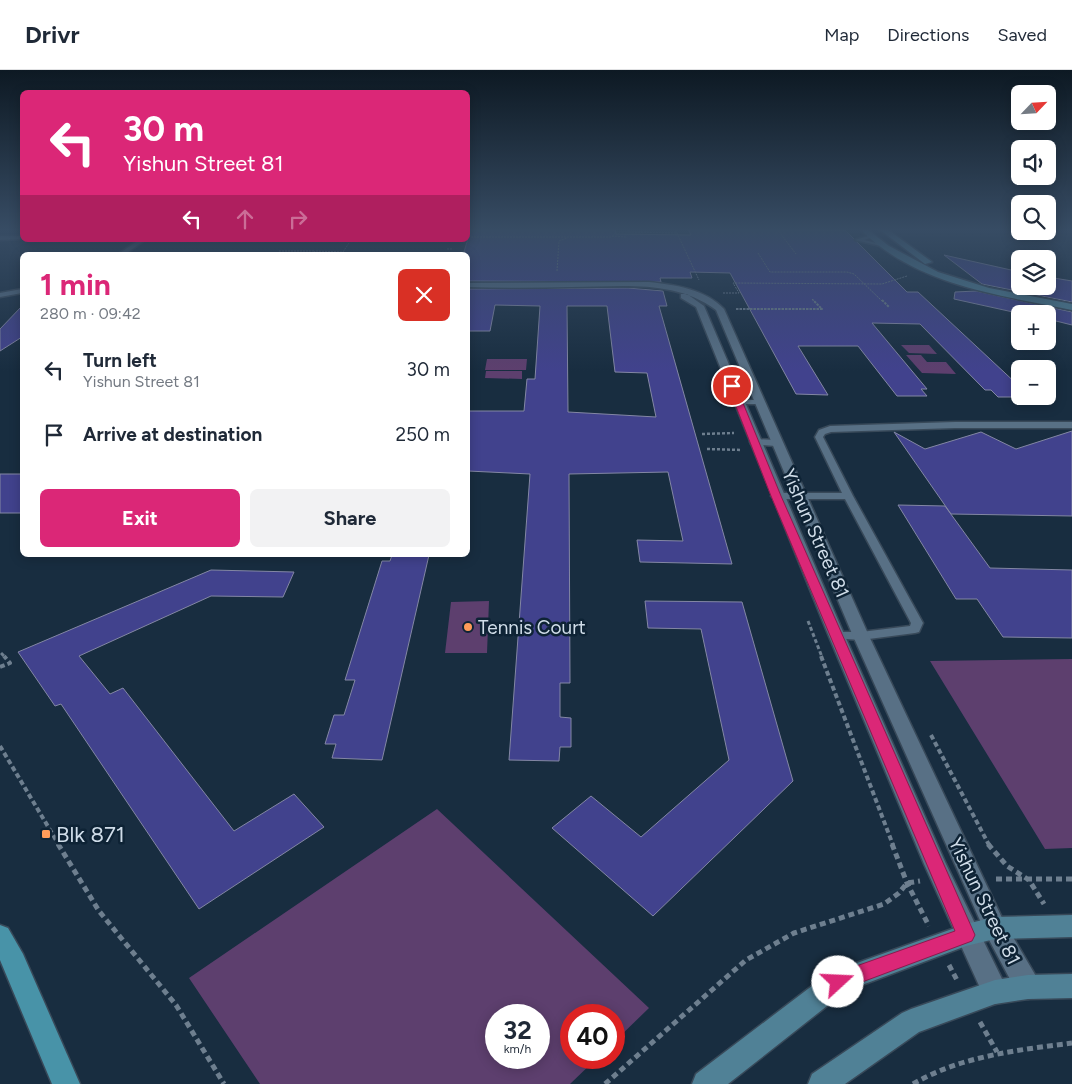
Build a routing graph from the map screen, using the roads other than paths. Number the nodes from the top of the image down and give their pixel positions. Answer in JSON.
{"nodes":[{"id":1,"x":938,"y":276,"type":"edge"},
{"id":2,"x":966,"y":276,"type":"edge"},
{"id":3,"x":470,"y":287,"type":"edge"},
{"id":4,"x":525,"y":287,"type":"junction"},
{"id":5,"x":20,"y":293,"type":"edge"},
{"id":6,"x":0,"y":297,"type":"edge"},
{"id":7,"x":1072,"y":300,"type":"edge"},
{"id":8,"x":1072,"y":307,"type":"edge"},
{"id":9,"x":738,"y":402,"type":"junction"},
{"id":10,"x":759,"y":402,"type":"junction"},
{"id":11,"x":1072,"y":425,"type":"edge"},
{"id":12,"x":754,"y":442,"type":"junction"},
{"id":13,"x":776,"y":443,"type":"junction"},
{"id":14,"x":776,"y":496,"type":"junction"},
{"id":15,"x":799,"y":496,"type":"junction"},
{"id":16,"x":848,"y":496,"type":"junction"},
{"id":17,"x":836,"y":635,"type":"junction"},
{"id":18,"x":861,"y":636,"type":"junction"},
{"id":19,"x":1072,"y":926,"type":"edge"},
{"id":20,"x":995,"y":928,"type":"junction"},
{"id":21,"x":966,"y":935,"type":"junction"},
{"id":22,"x":0,"y":936,"type":"edge"},
{"id":23,"x":1072,"y":986,"type":"edge"},
{"id":24,"x":1028,"y":987,"type":"junction"},
{"id":25,"x":994,"y":992,"type":"junction"},
{"id":26,"x":66,"y":1084,"type":"edge"},
{"id":27,"x":706,"y":1084,"type":"edge"},
{"id":28,"x":822,"y":1084,"type":"edge"}],
"edges":[{"from":1,"to":8,"type":"main road"},
{"from":2,"to":7,"type":"main road"},
{"from":3,"to":4,"type":"street","name":"Yishun Street 81"},
{"from":4,"to":9,"type":"street","name":"Yishun Street 81"},
{"from":4,"to":10,"type":"street","name":"Yishun Street 81"},
{"from":5,"to":6,"type":"street"},
{"from":9,"to":10,"type":"lane"},
{"from":9,"to":12,"type":"street","name":"Yishun Street 81"},
{"from":10,"to":13,"type":"street","name":"Yishun Street 81"},
{"from":11,"to":16,"type":"lane"},
{"from":12,"to":13,"type":"lane"},
{"from":12,"to":14,"type":"street","name":"Yishun Street 81"},
{"from":13,"to":15,"type":"street","name":"Yishun Street 81"},
{"from":14,"to":15,"type":"lane"},
{"from":14,"to":17,"type":"street","name":"Yishun Street 81"},
{"from":15,"to":16,"type":"lane"},
{"from":15,"to":18,"type":"street","name":"Yishun Street 81"},
{"from":16,"to":18,"type":"lane"},
{"from":17,"to":18,"type":"lane"},
{"from":17,"to":21,"type":"street","name":"Yishun Street 81"},
{"from":18,"to":20,"type":"street","name":"Yishun Street 81"},
{"from":19,"to":20,"type":"main road"},
{"from":20,"to":21,"type":"main road"},
{"from":20,"to":24,"type":"street","name":"Yishun Street 81"},
{"from":21,"to":25,"type":"street","name":"Yishun Street 81"},
{"from":21,"to":27,"type":"main road"},
{"from":22,"to":26,"type":"main road"},
{"from":23,"to":24,"type":"main road"},
{"from":24,"to":25,"type":"main road"},
{"from":25,"to":28,"type":"main road"}]}
